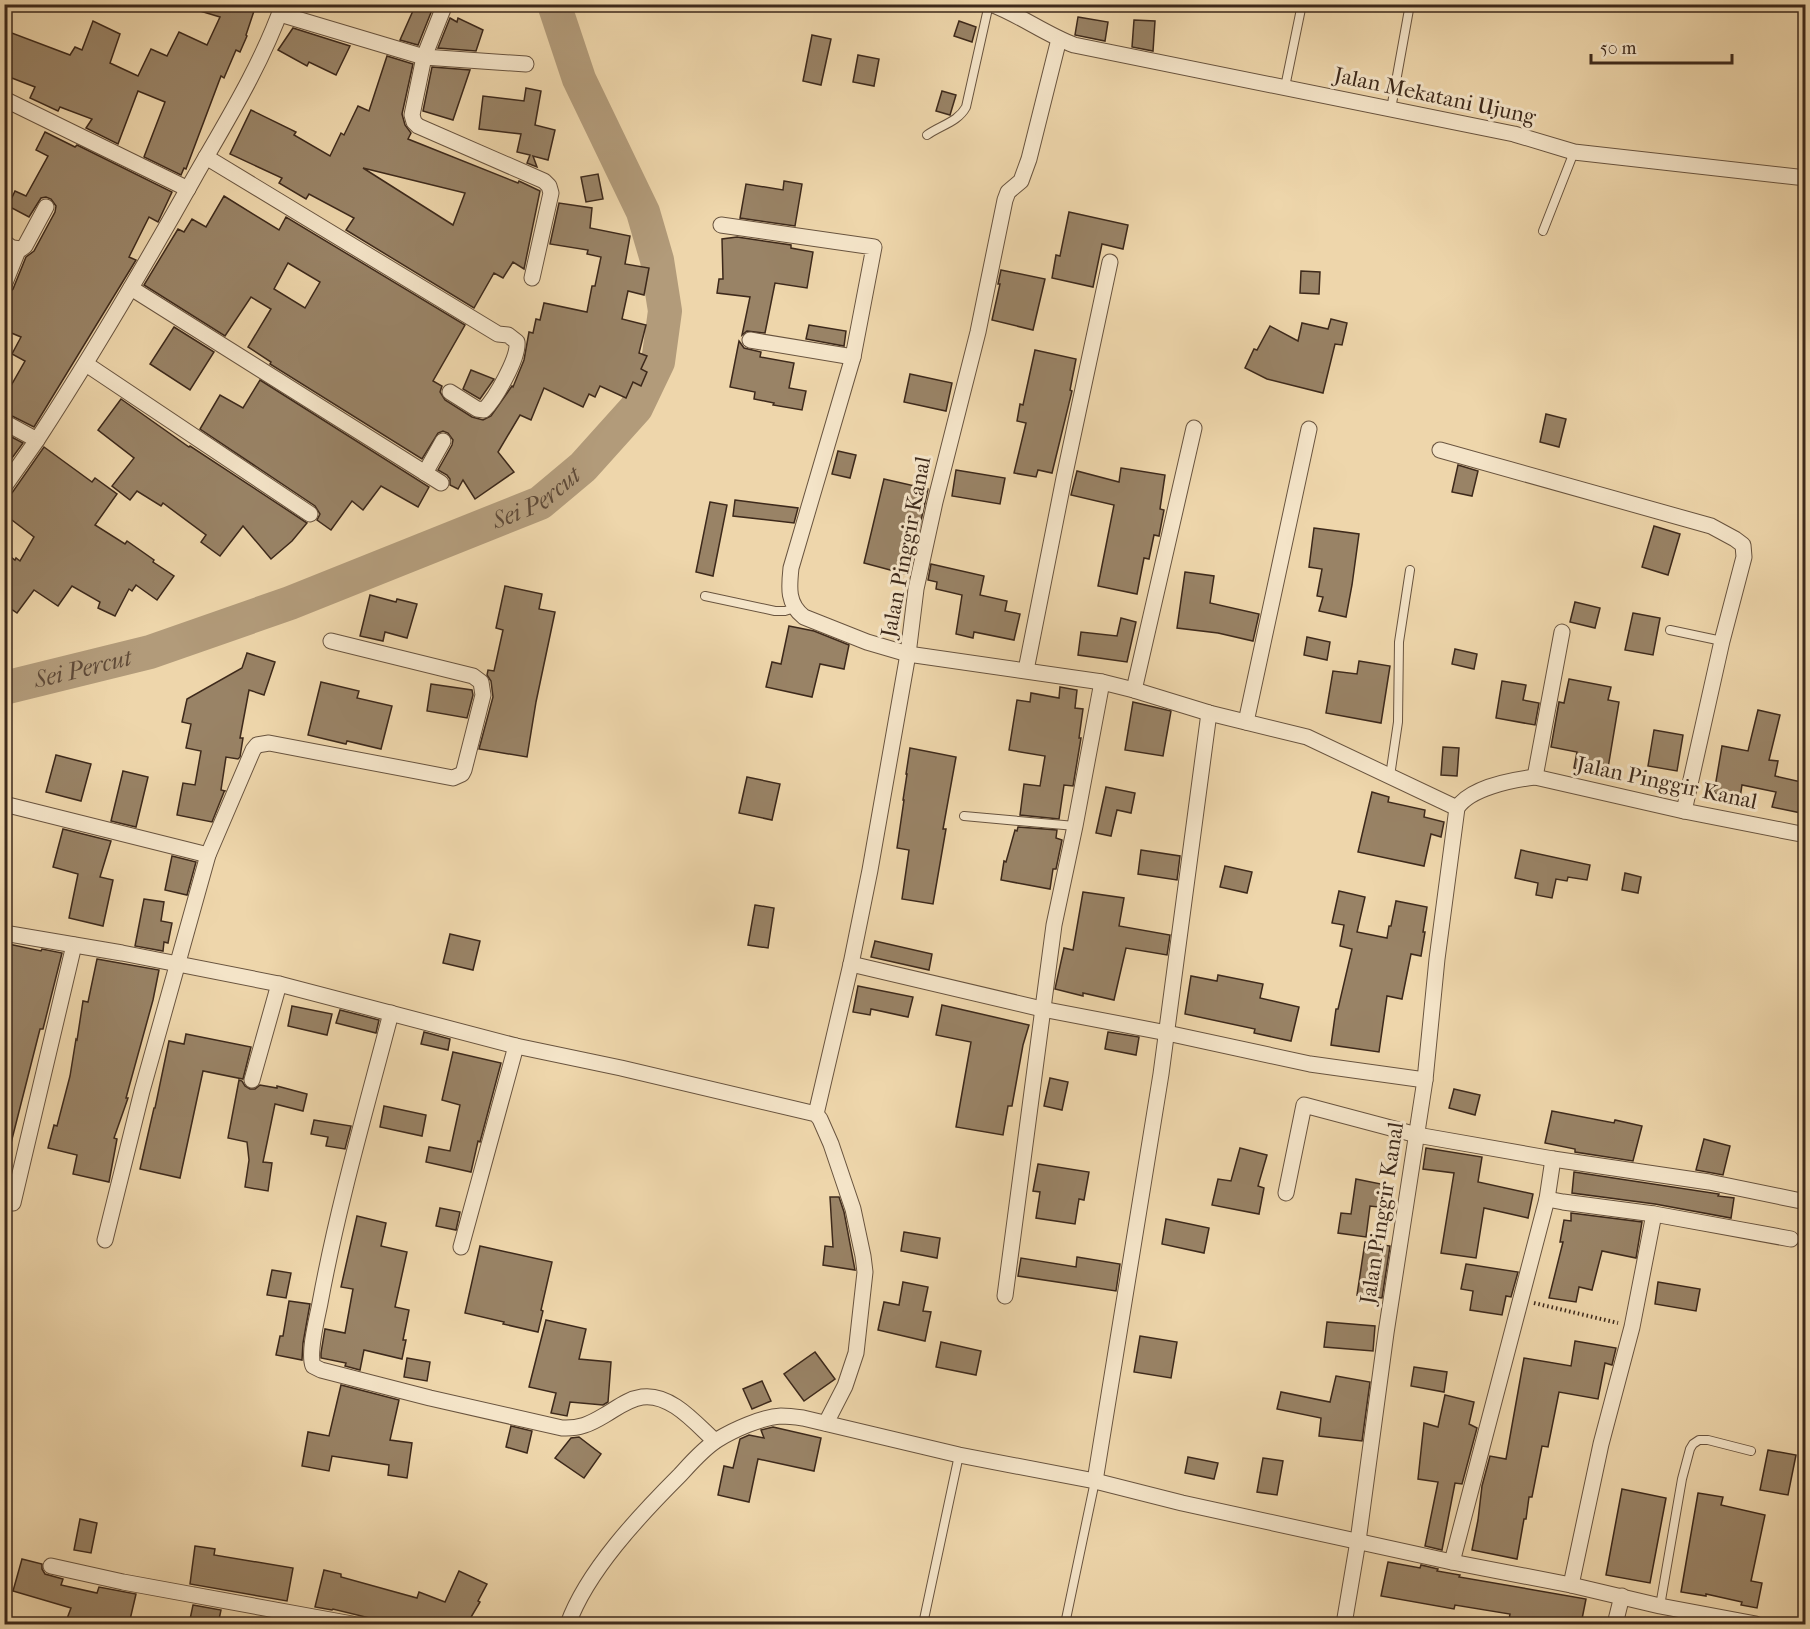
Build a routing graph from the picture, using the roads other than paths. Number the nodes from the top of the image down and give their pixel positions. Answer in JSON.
{"nodes":[{"id":1,"x":445,"y":4,"type":"edge"},
{"id":2,"x":990,"y":4,"type":"edge"},
{"id":3,"x":1302,"y":4,"type":"edge"},
{"id":4,"x":1410,"y":4,"type":"edge"},
{"id":5,"x":281,"y":9,"type":"edge"},
{"id":6,"x":1022,"y":11,"type":"edge"},
{"id":7,"x":1059,"y":39,"type":"junction"},
{"id":8,"x":424,"y":57,"type":"junction"},
{"id":9,"x":526,"y":64,"type":"dead end"},
{"id":10,"x":1285,"y":87,"type":"junction"},
{"id":11,"x":4,"y":99,"type":"edge"},
{"id":12,"x":1391,"y":109,"type":"junction"},
{"id":13,"x":927,"y":135,"type":"dead end"},
{"id":14,"x":1574,"y":152,"type":"junction"},
{"id":15,"x":206,"y":157,"type":"junction"},
{"id":16,"x":1806,"y":178,"type":"edge"},
{"id":17,"x":188,"y":189,"type":"junction"},
{"id":18,"x":46,"y":207,"type":"dead end"},
{"id":19,"x":721,"y":225,"type":"dead end"},
{"id":20,"x":1543,"y":231,"type":"dead end"},
{"id":21,"x":9,"y":245,"type":"edge"},
{"id":22,"x":1110,"y":261,"type":"dead end"},
{"id":23,"x":532,"y":278,"type":"dead end"},
{"id":24,"x":4,"y":285,"type":"edge"},
{"id":25,"x":131,"y":288,"type":"junction"},
{"id":26,"x":750,"y":340,"type":"dead end"},
{"id":27,"x":853,"y":357,"type":"junction"},
{"id":28,"x":86,"y":364,"type":"junction"},
{"id":29,"x":450,"y":392,"type":"dead end"},
{"id":30,"x":4,"y":422,"type":"edge"},
{"id":31,"x":1194,"y":428,"type":"dead end"},
{"id":32,"x":1309,"y":429,"type":"dead end"},
{"id":33,"x":37,"y":440,"type":"junction"},
{"id":34,"x":443,"y":441,"type":"dead end"},
{"id":35,"x":1440,"y":450,"type":"dead end"},
{"id":36,"x":425,"y":473,"type":"junction"},
{"id":37,"x":441,"y":483,"type":"dead end"},
{"id":38,"x":4,"y":487,"type":"edge"},
{"id":39,"x":310,"y":514,"type":"dead end"},
{"id":40,"x":1410,"y":570,"type":"dead end"},
{"id":41,"x":705,"y":596,"type":"dead end"},
{"id":42,"x":795,"y":608,"type":"junction"},
{"id":43,"x":1670,"y":630,"type":"dead end"},
{"id":44,"x":1562,"y":632,"type":"dead end"},
{"id":45,"x":331,"y":641,"type":"dead end"},
{"id":46,"x":1722,"y":641,"type":"junction"},
{"id":47,"x":908,"y":654,"type":"junction"},
{"id":48,"x":1026,"y":670,"type":"junction"},
{"id":49,"x":1102,"y":682,"type":"junction"},
{"id":50,"x":1134,"y":690,"type":"junction"},
{"id":51,"x":1209,"y":713,"type":"junction"},
{"id":52,"x":1246,"y":722,"type":"junction"},
{"id":53,"x":1390,"y":776,"type":"junction"},
{"id":54,"x":1535,"y":777,"type":"junction"},
{"id":55,"x":4,"y":804,"type":"edge"},
{"id":56,"x":1456,"y":808,"type":"junction"},
{"id":57,"x":1684,"y":811,"type":"junction"},
{"id":58,"x":964,"y":816,"type":"dead end"},
{"id":59,"x":1075,"y":826,"type":"junction"},
{"id":60,"x":1806,"y":835,"type":"edge"},
{"id":61,"x":208,"y":855,"type":"junction"},
{"id":62,"x":4,"y":933,"type":"edge"},
{"id":63,"x":74,"y":945,"type":"junction"},
{"id":64,"x":851,"y":964,"type":"junction"},
{"id":65,"x":176,"y":965,"type":"junction"},
{"id":66,"x":279,"y":984,"type":"junction"},
{"id":67,"x":1042,"y":1009,"type":"junction"},
{"id":68,"x":391,"y":1013,"type":"junction"},
{"id":69,"x":1167,"y":1033,"type":"junction"},
{"id":70,"x":516,"y":1046,"type":"junction"},
{"id":71,"x":252,"y":1080,"type":"dead end"},
{"id":72,"x":1425,"y":1080,"type":"junction"},
{"id":73,"x":816,"y":1114,"type":"junction"},
{"id":74,"x":1417,"y":1135,"type":"junction"},
{"id":75,"x":1553,"y":1159,"type":"junction"},
{"id":76,"x":1286,"y":1193,"type":"dead end"},
{"id":77,"x":1547,"y":1199,"type":"junction"},
{"id":78,"x":1806,"y":1202,"type":"edge"},
{"id":79,"x":13,"y":1203,"type":"dead end"},
{"id":80,"x":1654,"y":1215,"type":"junction"},
{"id":81,"x":1791,"y":1239,"type":"dead end"},
{"id":82,"x":105,"y":1240,"type":"dead end"},
{"id":83,"x":461,"y":1247,"type":"dead end"},
{"id":84,"x":1005,"y":1296,"type":"dead end"},
{"id":85,"x":826,"y":1423,"type":"junction"},
{"id":86,"x":715,"y":1441,"type":"junction"},
{"id":87,"x":1751,"y":1451,"type":"dead end"},
{"id":88,"x":959,"y":1455,"type":"junction"},
{"id":89,"x":1095,"y":1481,"type":"junction"},
{"id":90,"x":1358,"y":1541,"type":"junction"},
{"id":91,"x":1452,"y":1562,"type":"junction"},
{"id":92,"x":51,"y":1566,"type":"dead end"},
{"id":93,"x":1571,"y":1585,"type":"junction"},
{"id":94,"x":1622,"y":1596,"type":"junction"},
{"id":95,"x":1659,"y":1606,"type":"junction"},
{"id":96,"x":1691,"y":1618,"type":"edge"},
{"id":97,"x":352,"y":1624,"type":"edge"},
{"id":98,"x":568,"y":1624,"type":"edge"},
{"id":99,"x":922,"y":1624,"type":"edge"},
{"id":100,"x":1065,"y":1624,"type":"edge"},
{"id":101,"x":1344,"y":1624,"type":"edge"},
{"id":102,"x":1615,"y":1624,"type":"edge"},
{"id":103,"x":1754,"y":1624,"type":"edge"}],
"edges":[{"from":1,"to":8,"type":"street"},
{"from":2,"to":6,"type":"street","name":"Jalan Mekatani Ujung"},
{"from":2,"to":13,"type":"lane"},
{"from":3,"to":10,"type":"lane"},
{"from":4,"to":12,"type":"lane"},
{"from":5,"to":8,"type":"street"},
{"from":5,"to":15,"type":"street"},
{"from":6,"to":7,"type":"street","name":"Jalan Mekatani Ujung"},
{"from":7,"to":10,"type":"street","name":"Jalan Mekatani Ujung"},
{"from":7,"to":47,"type":"street","name":"Jalan Pinggir Kanal"},
{"from":8,"to":9,"type":"street"},
{"from":8,"to":23,"type":"street"},
{"from":10,"to":12,"type":"street","name":"Jalan Mekatani Ujung"},
{"from":11,"to":17,"type":"street"},
{"from":12,"to":14,"type":"street","name":"Jalan Mekatani Ujung"},
{"from":14,"to":16,"type":"street","name":"Jalan Mekatani Ujung"},
{"from":14,"to":20,"type":"lane"},
{"from":15,"to":17,"type":"street"},
{"from":15,"to":29,"type":"street"},
{"from":17,"to":25,"type":"street"},
{"from":18,"to":21,"type":"street"},
{"from":19,"to":27,"type":"street"},
{"from":21,"to":24,"type":"street"},
{"from":22,"to":48,"type":"street"},
{"from":25,"to":28,"type":"street"},
{"from":25,"to":36,"type":"street"},
{"from":26,"to":27,"type":"street"},
{"from":27,"to":42,"type":"street"},
{"from":28,"to":33,"type":"street"},
{"from":28,"to":39,"type":"street"},
{"from":30,"to":33,"type":"street"},
{"from":31,"to":50,"type":"street"},
{"from":32,"to":52,"type":"street"},
{"from":33,"to":38,"type":"street"},
{"from":34,"to":36,"type":"street"},
{"from":35,"to":46,"type":"street"},
{"from":36,"to":37,"type":"street"},
{"from":40,"to":53,"type":"lane"},
{"from":41,"to":42,"type":"lane"},
{"from":42,"to":47,"type":"street"},
{"from":43,"to":46,"type":"lane"},
{"from":44,"to":54,"type":"street"},
{"from":45,"to":61,"type":"street"},
{"from":46,"to":57,"type":"street"},
{"from":47,"to":48,"type":"street","name":"Jalan Pinggir Kanal"},
{"from":47,"to":64,"type":"street"},
{"from":48,"to":49,"type":"street","name":"Jalan Pinggir Kanal"},
{"from":49,"to":50,"type":"street","name":"Jalan Pinggir Kanal"},
{"from":49,"to":59,"type":"street"},
{"from":50,"to":51,"type":"street","name":"Jalan Pinggir Kanal"},
{"from":51,"to":52,"type":"street","name":"Jalan Pinggir Kanal"},
{"from":51,"to":69,"type":"street"},
{"from":52,"to":53,"type":"street","name":"Jalan Pinggir Kanal"},
{"from":53,"to":56,"type":"street","name":"Jalan Pinggir Kanal"},
{"from":54,"to":56,"type":"street","name":"Jalan Pinggir Kanal"},
{"from":54,"to":57,"type":"street","name":"Jalan Pinggir Kanal"},
{"from":55,"to":61,"type":"street"},
{"from":56,"to":72,"type":"street","name":"Jalan Pinggir Kanal"},
{"from":57,"to":60,"type":"street","name":"Jalan Pinggir Kanal"},
{"from":58,"to":59,"type":"lane"},
{"from":59,"to":67,"type":"street"},
{"from":61,"to":65,"type":"street"},
{"from":62,"to":63,"type":"street"},
{"from":63,"to":65,"type":"street"},
{"from":63,"to":79,"type":"street"},
{"from":64,"to":67,"type":"street"},
{"from":64,"to":73,"type":"street"},
{"from":65,"to":66,"type":"street"},
{"from":65,"to":82,"type":"street"},
{"from":66,"to":68,"type":"street"},
{"from":66,"to":71,"type":"street"},
{"from":67,"to":69,"type":"street"},
{"from":67,"to":84,"type":"street"},
{"from":68,"to":70,"type":"street"},
{"from":68,"to":86,"type":"street"},
{"from":69,"to":72,"type":"street"},
{"from":69,"to":89,"type":"street"},
{"from":70,"to":73,"type":"street"},
{"from":70,"to":83,"type":"street"},
{"from":72,"to":74,"type":"street","name":"Jalan Pinggir Kanal"},
{"from":73,"to":85,"type":"street"},
{"from":74,"to":75,"type":"street"},
{"from":74,"to":76,"type":"street"},
{"from":74,"to":90,"type":"street","name":"Jalan Pinggir Kanal"},
{"from":75,"to":77,"type":"street"},
{"from":75,"to":78,"type":"street"},
{"from":77,"to":80,"type":"street"},
{"from":77,"to":91,"type":"street"},
{"from":80,"to":81,"type":"street"},
{"from":80,"to":93,"type":"street"},
{"from":85,"to":86,"type":"street"},
{"from":85,"to":88,"type":"street"},
{"from":86,"to":98,"type":"street"},
{"from":87,"to":95,"type":"lane"},
{"from":88,"to":89,"type":"street"},
{"from":88,"to":99,"type":"lane"},
{"from":89,"to":90,"type":"street"},
{"from":89,"to":100,"type":"lane"},
{"from":90,"to":91,"type":"street"},
{"from":90,"to":101,"type":"street","name":"Jalan Pinggir Kanal"},
{"from":91,"to":93,"type":"street"},
{"from":92,"to":97,"type":"street"},
{"from":93,"to":94,"type":"street"},
{"from":94,"to":95,"type":"street"},
{"from":94,"to":102,"type":"street"},
{"from":95,"to":96,"type":"street"},
{"from":96,"to":103,"type":"street"}]}
